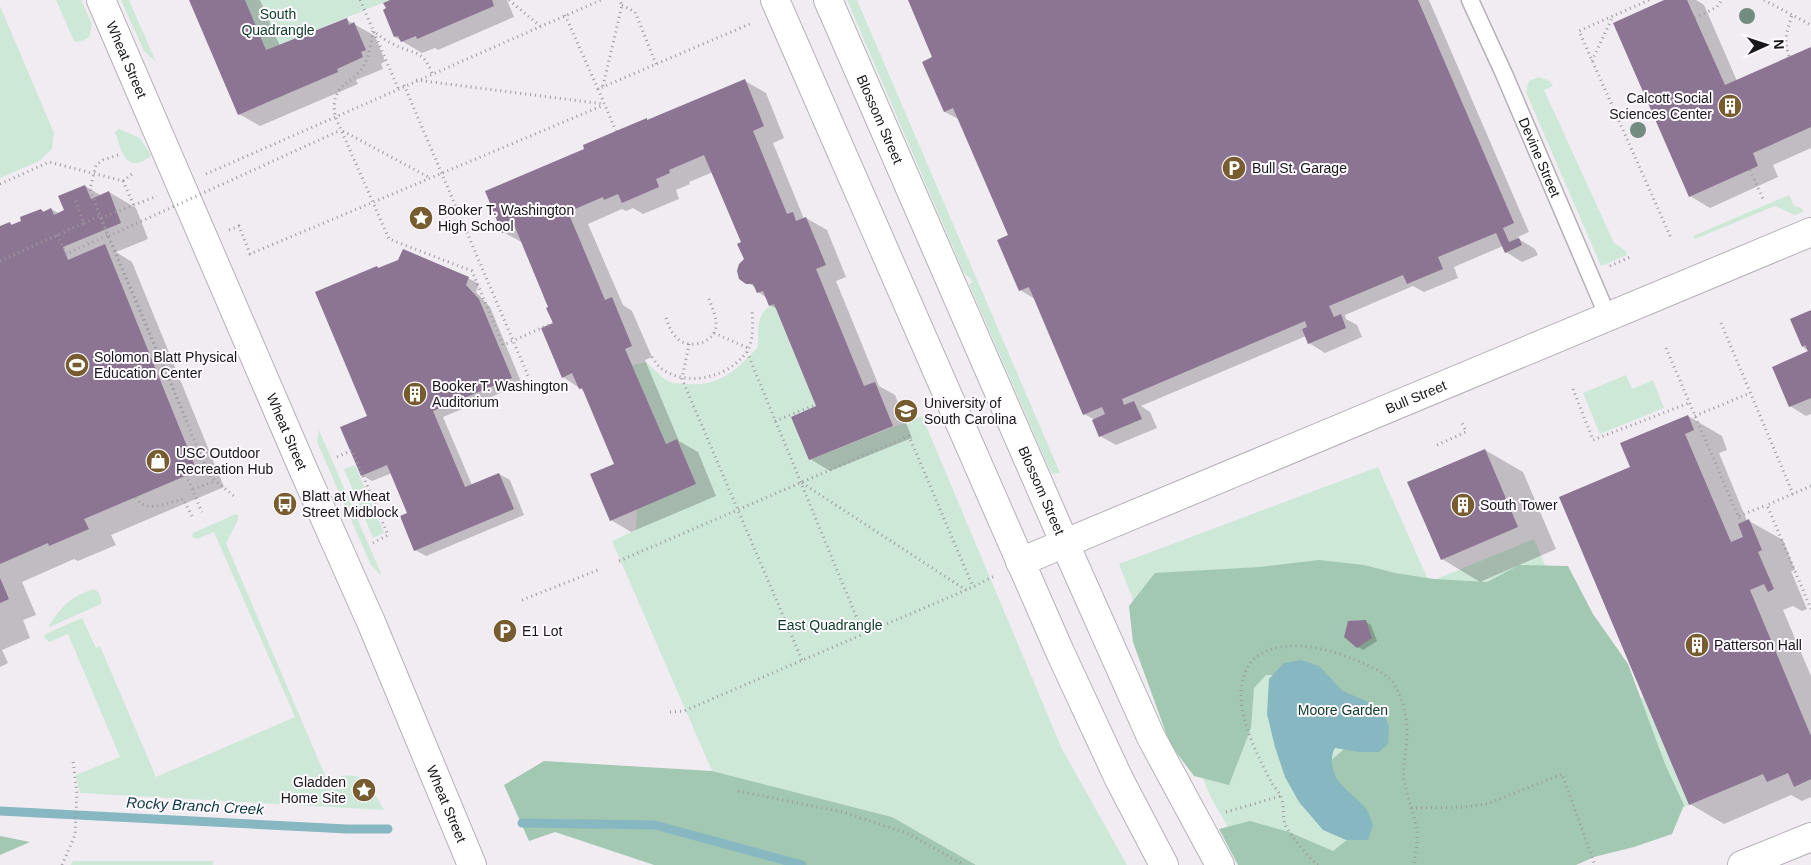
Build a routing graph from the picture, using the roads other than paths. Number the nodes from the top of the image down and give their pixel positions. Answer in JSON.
{"nodes":[{"id":1,"x":101,"y":0,"type":"edge"},
{"id":2,"x":775,"y":0,"type":"edge"},
{"id":3,"x":828,"y":0,"type":"edge"},
{"id":4,"x":1470,"y":0,"type":"edge"},
{"id":5,"x":1811,"y":232,"type":"edge"},
{"id":6,"x":1608,"y":317,"type":"junction"},
{"id":7,"x":1065,"y":544,"type":"junction"},
{"id":8,"x":1020,"y":562,"type":"junction"},
{"id":9,"x":1811,"y":837,"type":"edge"},
{"id":10,"x":472,"y":865,"type":"edge"},
{"id":11,"x":1164,"y":865,"type":"edge"},
{"id":12,"x":1220,"y":865,"type":"edge"},
{"id":13,"x":1742,"y":865,"type":"edge"}],
"edges":[{"from":1,"to":10,"type":"main road","name":"Wheat Street"},
{"from":2,"to":8,"type":"main road"},
{"from":3,"to":7,"type":"main road","name":"Blossom Street"},
{"from":4,"to":6,"type":"lane","name":"Devine Street"},
{"from":5,"to":6,"type":"main road","name":"Bull Street"},
{"from":6,"to":7,"type":"main road","name":"Bull Street"},
{"from":7,"to":8,"type":"main road","name":"Bull Street"},
{"from":7,"to":12,"type":"main road","name":"Blossom Street"},
{"from":8,"to":11,"type":"main road"},
{"from":9,"to":13,"type":"main road"}]}
